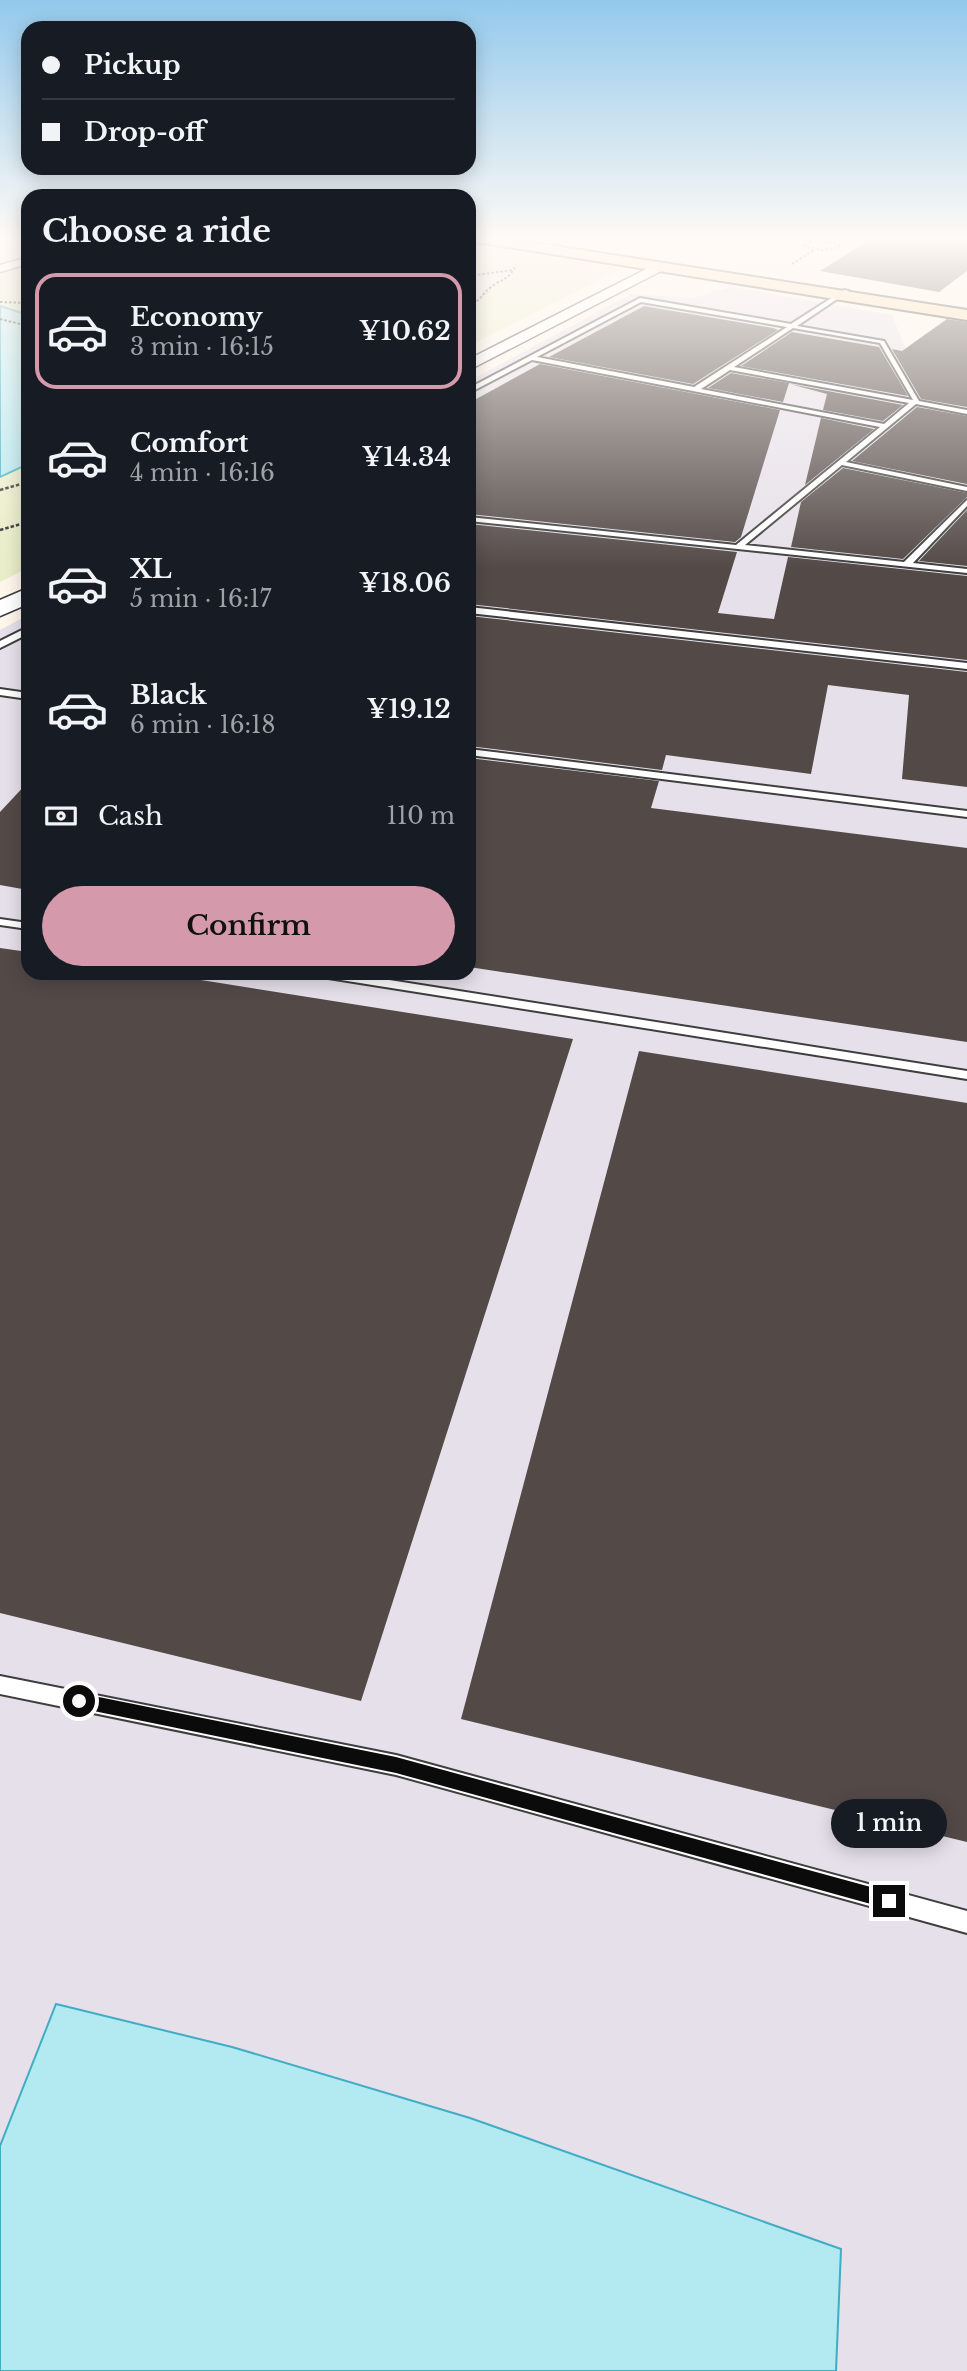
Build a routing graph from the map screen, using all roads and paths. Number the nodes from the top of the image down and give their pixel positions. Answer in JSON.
{"nodes":[{"id":1,"x":502,"y":348,"type":"edge"},
{"id":2,"x":550,"y":348,"type":"edge"},
{"id":3,"x":760,"y":348,"type":"edge"},
{"id":4,"x":885,"y":348,"type":"edge"},
{"id":5,"x":531,"y":358,"type":"junction"},
{"id":6,"x":476,"y":361,"type":"edge"},
{"id":7,"x":728,"y":368,"type":"junction"},
{"id":8,"x":476,"y":387,"type":"edge"},
{"id":9,"x":695,"y":390,"type":"junction"},
{"id":10,"x":914,"y":402,"type":"junction"},
{"id":11,"x":967,"y":412,"type":"edge"},
{"id":12,"x":885,"y":426,"type":"junction"},
{"id":13,"x":840,"y":463,"type":"junction"},
{"id":14,"x":21,"y":484,"type":"edge"},
{"id":15,"x":967,"y":489,"type":"edge"},
{"id":16,"x":0,"y":490,"type":"edge"},
{"id":17,"x":967,"y":502,"type":"edge"},
{"id":18,"x":476,"y":520,"type":"edge"},
{"id":19,"x":21,"y":524,"type":"edge"},
{"id":20,"x":0,"y":530,"type":"edge"},
{"id":21,"x":738,"y":547,"type":"junction"},
{"id":22,"x":907,"y":564,"type":"junction"},
{"id":23,"x":967,"y":571,"type":"edge"},
{"id":24,"x":21,"y":598,"type":"edge"},
{"id":25,"x":0,"y":609,"type":"edge"},
{"id":26,"x":476,"y":611,"type":"edge"},
{"id":27,"x":21,"y":633,"type":"edge"},
{"id":28,"x":0,"y":645,"type":"edge"},
{"id":29,"x":967,"y":666,"type":"edge"},
{"id":30,"x":0,"y":692,"type":"edge"},
{"id":31,"x":21,"y":695,"type":"edge"},
{"id":32,"x":476,"y":753,"type":"edge"},
{"id":33,"x":967,"y":814,"type":"edge"},
{"id":34,"x":0,"y":922,"type":"edge"},
{"id":35,"x":21,"y":925,"type":"edge"},
{"id":36,"x":366,"y":980,"type":"edge"},
{"id":37,"x":967,"y":1075,"type":"edge"},
{"id":38,"x":0,"y":1685,"type":"edge"},
{"id":39,"x":967,"y":1922,"type":"edge"}],
"edges":[{"from":1,"to":6,"type":"street"},
{"from":2,"to":5,"type":"lane"},
{"from":3,"to":7,"type":"lane"},
{"from":4,"to":10,"type":"lane"},
{"from":5,"to":8,"type":"lane"},
{"from":5,"to":9,"type":"lane"},
{"from":7,"to":9,"type":"lane"},
{"from":7,"to":10,"type":"lane"},
{"from":9,"to":12,"type":"lane"},
{"from":10,"to":11,"type":"lane"},
{"from":10,"to":12,"type":"lane"},
{"from":12,"to":13,"type":"lane"},
{"from":13,"to":15,"type":"lane"},
{"from":13,"to":21,"type":"lane"},
{"from":14,"to":16,"type":"path"},
{"from":17,"to":22,"type":"lane"},
{"from":18,"to":21,"type":"lane"},
{"from":19,"to":20,"type":"path"},
{"from":21,"to":22,"type":"lane"},
{"from":22,"to":23,"type":"lane"},
{"from":24,"to":25,"type":"street"},
{"from":26,"to":29,"type":"lane"},
{"from":27,"to":28,"type":"lane"},
{"from":30,"to":31,"type":"lane"},
{"from":32,"to":33,"type":"lane"},
{"from":34,"to":35,"type":"lane"},
{"from":36,"to":37,"type":"lane"},
{"from":38,"to":39,"type":"lane"}]}
